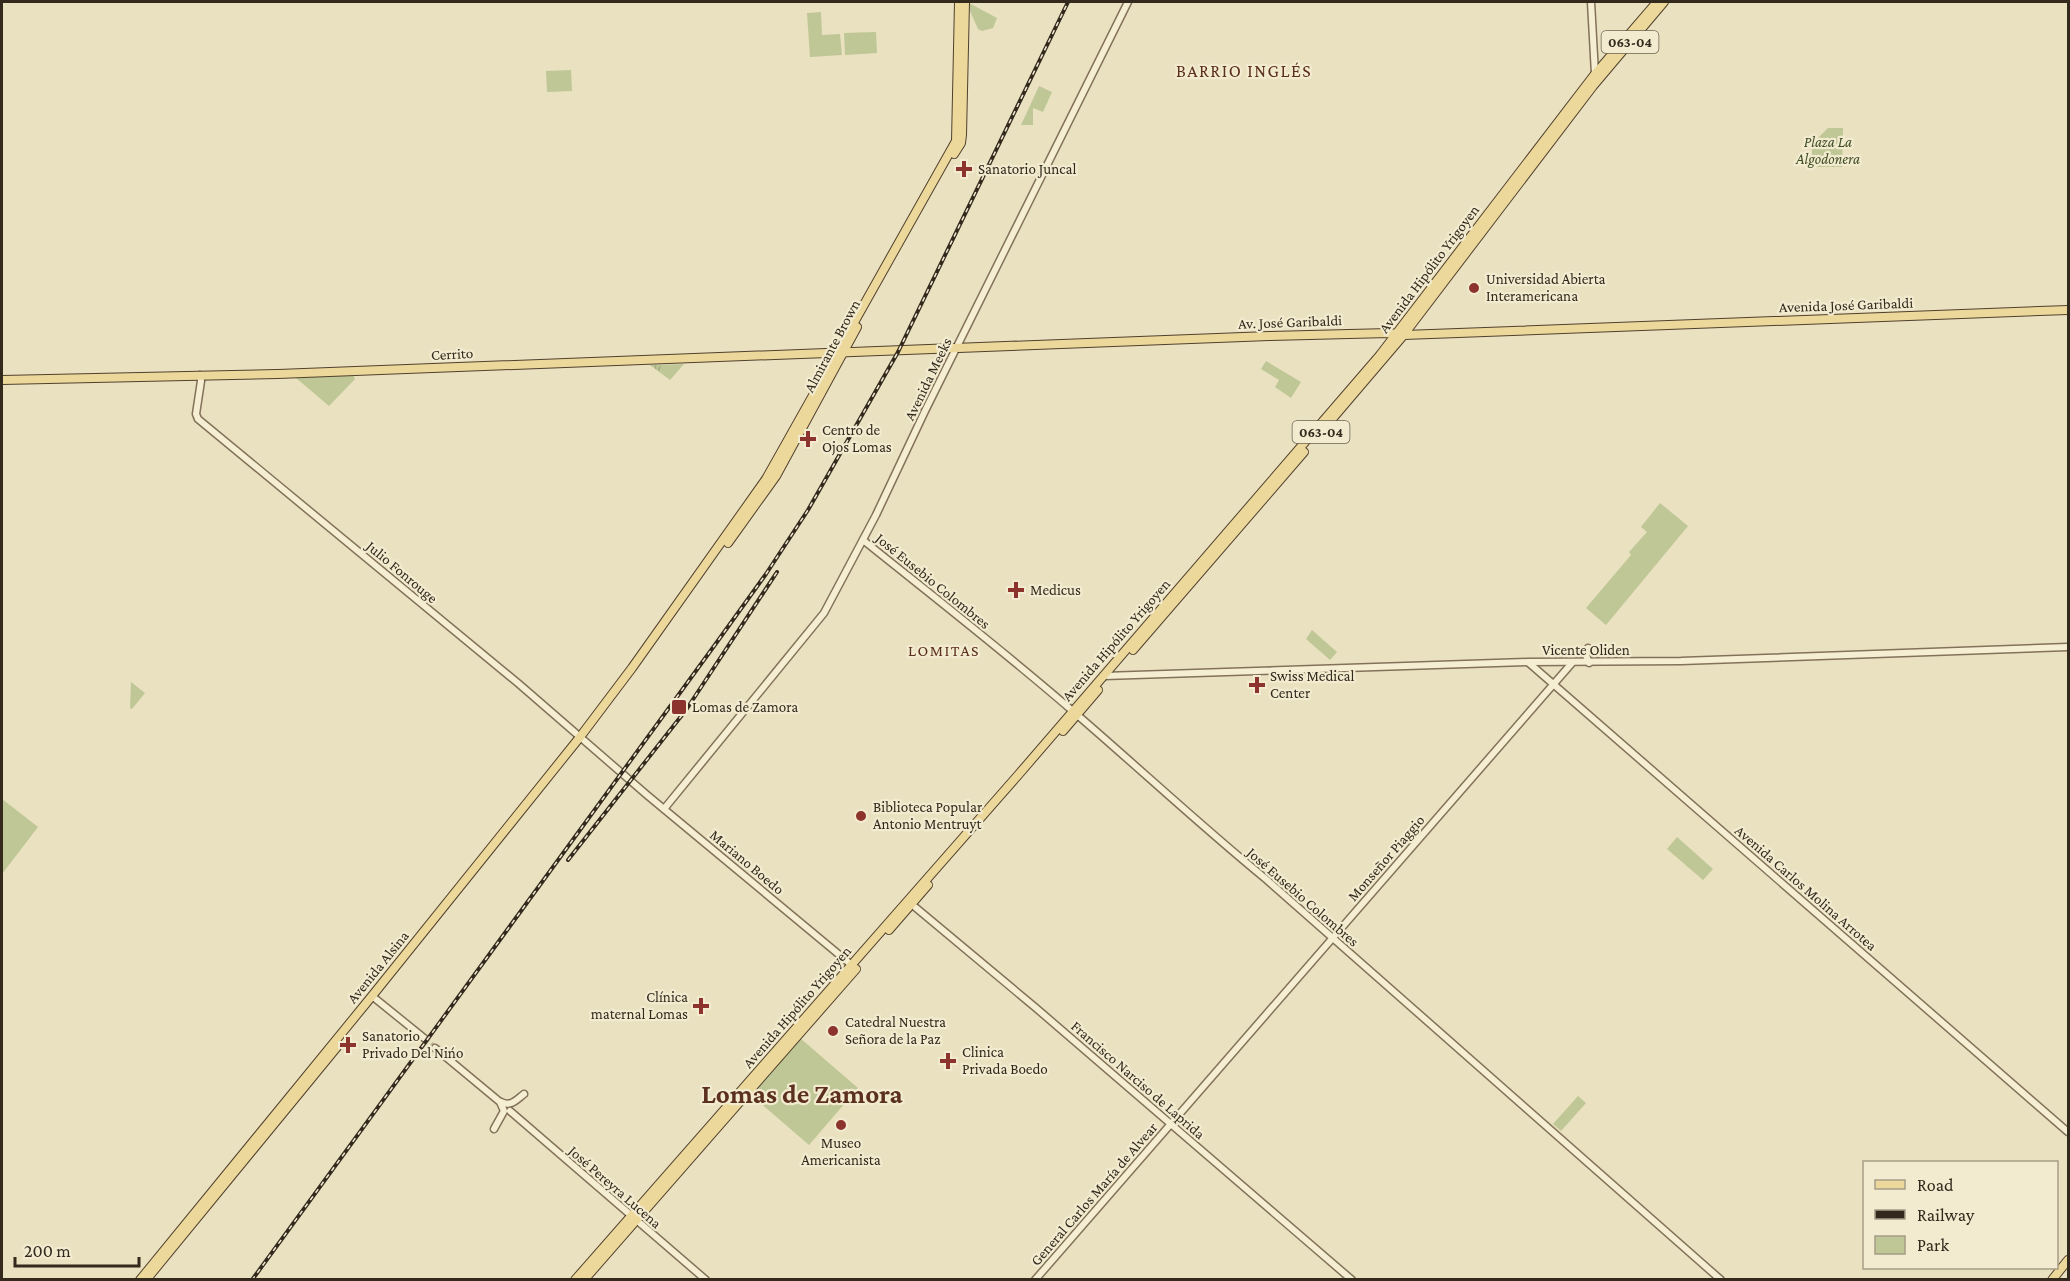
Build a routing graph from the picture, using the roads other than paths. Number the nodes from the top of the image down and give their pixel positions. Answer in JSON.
{"nodes":[{"id":1,"x":959,"y":2,"type":"edge"},
{"id":2,"x":964,"y":2,"type":"edge"},
{"id":3,"x":1128,"y":2,"type":"edge"},
{"id":4,"x":1591,"y":2,"type":"edge"},
{"id":5,"x":1657,"y":2,"type":"edge"},
{"id":6,"x":1664,"y":2,"type":"edge"},
{"id":7,"x":1595,"y":74,"type":"junction"},
{"id":8,"x":2068,"y":310,"type":"edge"},
{"id":9,"x":1624,"y":326,"type":"joint"},
{"id":10,"x":1401,"y":335,"type":"junction"},
{"id":11,"x":957,"y":348,"type":"junction"},
{"id":12,"x":904,"y":351,"type":"joint"},
{"id":13,"x":840,"y":353,"type":"junction"},
{"id":14,"x":200,"y":375,"type":"junction"},
{"id":15,"x":2,"y":380,"type":"edge"},
{"id":16,"x":863,"y":540,"type":"junction"},
{"id":17,"x":2068,"y":647,"type":"edge"},
{"id":18,"x":1588,"y":648,"type":"dead end"},
{"id":19,"x":1528,"y":662,"type":"junction"},
{"id":20,"x":1572,"y":663,"type":"junction"},
{"id":21,"x":1589,"y":663,"type":"junction"},
{"id":22,"x":634,"y":670,"type":"joint"},
{"id":23,"x":1107,"y":676,"type":"junction"},
{"id":24,"x":1553,"y":684,"type":"junction"},
{"id":25,"x":1075,"y":713,"type":"junction"},
{"id":26,"x":583,"y":738,"type":"junction"},
{"id":27,"x":623,"y":774,"type":"joint"},
{"id":28,"x":664,"y":809,"type":"junction"},
{"id":29,"x":909,"y":903,"type":"junction"},
{"id":30,"x":1332,"y":938,"type":"junction"},
{"id":31,"x":854,"y":967,"type":"junction"},
{"id":32,"x":377,"y":1000,"type":"junction"},
{"id":33,"x":424,"y":1038,"type":"tunnel mouth"},
{"id":34,"x":435,"y":1048,"type":"tunnel mouth"},
{"id":35,"x":524,"y":1094,"type":"dead end"},
{"id":36,"x":501,"y":1102,"type":"junction"},
{"id":37,"x":510,"y":1111,"type":"dead end"},
{"id":38,"x":1171,"y":1123,"type":"junction"},
{"id":39,"x":494,"y":1129,"type":"dead end"},
{"id":40,"x":2068,"y":1132,"type":"edge"},
{"id":41,"x":634,"y":1218,"type":"junction"},
{"id":42,"x":2068,"y":1260,"type":"edge"},
{"id":43,"x":140,"y":1280,"type":"edge"},
{"id":44,"x":146,"y":1280,"type":"edge"},
{"id":45,"x":575,"y":1280,"type":"edge"},
{"id":46,"x":584,"y":1280,"type":"edge"},
{"id":47,"x":706,"y":1280,"type":"edge"},
{"id":48,"x":1035,"y":1280,"type":"edge"},
{"id":49,"x":1352,"y":1280,"type":"edge"},
{"id":50,"x":1721,"y":1280,"type":"edge"},
{"id":51,"x":2052,"y":1280,"type":"edge"}],
"edges":[{"from":1,"to":13,"type":"main road","name":"Almirante Brown"},
{"from":2,"to":13,"type":"main road","name":"Almirante Brown"},
{"from":3,"to":11,"type":"street","name":"Avenida Meeks"},
{"from":4,"to":7,"type":"street"},
{"from":5,"to":7,"type":"main road","name":"Avenida Hipólito Yrigoyen","number":"063-04"},
{"from":6,"to":10,"type":"main road","name":"Avenida Hipólito Yrigoyen","number":"063-04"},
{"from":7,"to":10,"type":"main road","name":"Avenida Hipólito Yrigoyen","number":"063-04"},
{"from":8,"to":9,"type":"main road","name":"Avenida José Garibaldi"},
{"from":9,"to":10,"type":"main road","name":"Av. José Garibaldi"},
{"from":10,"to":11,"type":"main road","name":"Av. José Garibaldi"},
{"from":10,"to":23,"type":"main road","name":"Avenida Hipólito Yrigoyen","number":"063-04"},
{"from":11,"to":12,"type":"main road","name":"Av. José Garibaldi"},
{"from":11,"to":16,"type":"street","name":"Avenida Meeks"},
{"from":12,"to":13,"type":"main road","name":"Cerrito"},
{"from":13,"to":14,"type":"main road","name":"Cerrito"},
{"from":13,"to":22,"type":"main road","name":"Almirante Brown"},
{"from":14,"to":15,"type":"main road","name":"Cerrito"},
{"from":14,"to":26,"type":"street","name":"Julio Fonrouge"},
{"from":16,"to":25,"type":"street","name":"José Eusebio Colombres"},
{"from":16,"to":28,"type":"street","name":"Avenida Meeks"},
{"from":17,"to":21,"type":"street","name":"Vicente Oliden"},
{"from":18,"to":21,"type":"street"},
{"from":19,"to":20,"type":"street","name":"Vicente Oliden"},
{"from":19,"to":23,"type":"street","name":"Vicente Oliden"},
{"from":19,"to":24,"type":"street","name":"Avenida Carlos Molina Arrotea"},
{"from":20,"to":21,"type":"street","name":"Vicente Oliden"},
{"from":20,"to":24,"type":"street","name":"Monseñor Piaggio"},
{"from":22,"to":26,"type":"main road","name":"Avenida Alsina"},
{"from":23,"to":25,"type":"main road","name":"Avenida Hipólito Yrigoyen","number":"063-04"},
{"from":24,"to":30,"type":"street","name":"Monseñor Piaggio"},
{"from":24,"to":40,"type":"street","name":"Avenida Carlos Molina Arrotea"},
{"from":25,"to":29,"type":"main road","name":"Avenida Hipólito Yrigoyen","number":"063-04"},
{"from":25,"to":30,"type":"street","name":"José Eusebio Colombres"},
{"from":26,"to":27,"type":"street","name":"Julio Fonrouge"},
{"from":26,"to":32,"type":"main road","name":"Avenida Alsina"},
{"from":27,"to":28,"type":"street","name":"Mariano Boedo"},
{"from":28,"to":31,"type":"street","name":"Mariano Boedo"},
{"from":29,"to":31,"type":"main road","name":"Avenida Hipólito Yrigoyen","number":"063-04"},
{"from":29,"to":38,"type":"street","name":"Francisco Narciso de Laprida"},
{"from":30,"to":38,"type":"street","name":"Monseñor Piaggio"},
{"from":30,"to":50,"type":"street","name":"José Eusebio Colombres"},
{"from":31,"to":41,"type":"main road","name":"Avenida Hipólito Yrigoyen","number":"063-04"},
{"from":32,"to":33,"type":"street"},
{"from":32,"to":43,"type":"main road","name":"Avenida Alsina"},
{"from":32,"to":44,"type":"main road","name":"Avenida Alsina"},
{"from":34,"to":36,"type":"street"},
{"from":35,"to":36,"type":"street"},
{"from":36,"to":39,"type":"street"},
{"from":37,"to":41,"type":"street","name":"José Pereyra Lucena"},
{"from":38,"to":48,"type":"street","name":"General Carlos María de Alvear"},
{"from":38,"to":49,"type":"street","name":"Francisco Narciso de Laprida"},
{"from":41,"to":45,"type":"main road","name":"Avenida Hipólito Yrigoyen","number":"063-04"},
{"from":41,"to":46,"type":"main road","name":"Avenida Hipólito Yrigoyen","number":"063-04"},
{"from":41,"to":47,"type":"street","name":"José Pereyra Lucena"},
{"from":42,"to":51,"type":"main road"}]}
